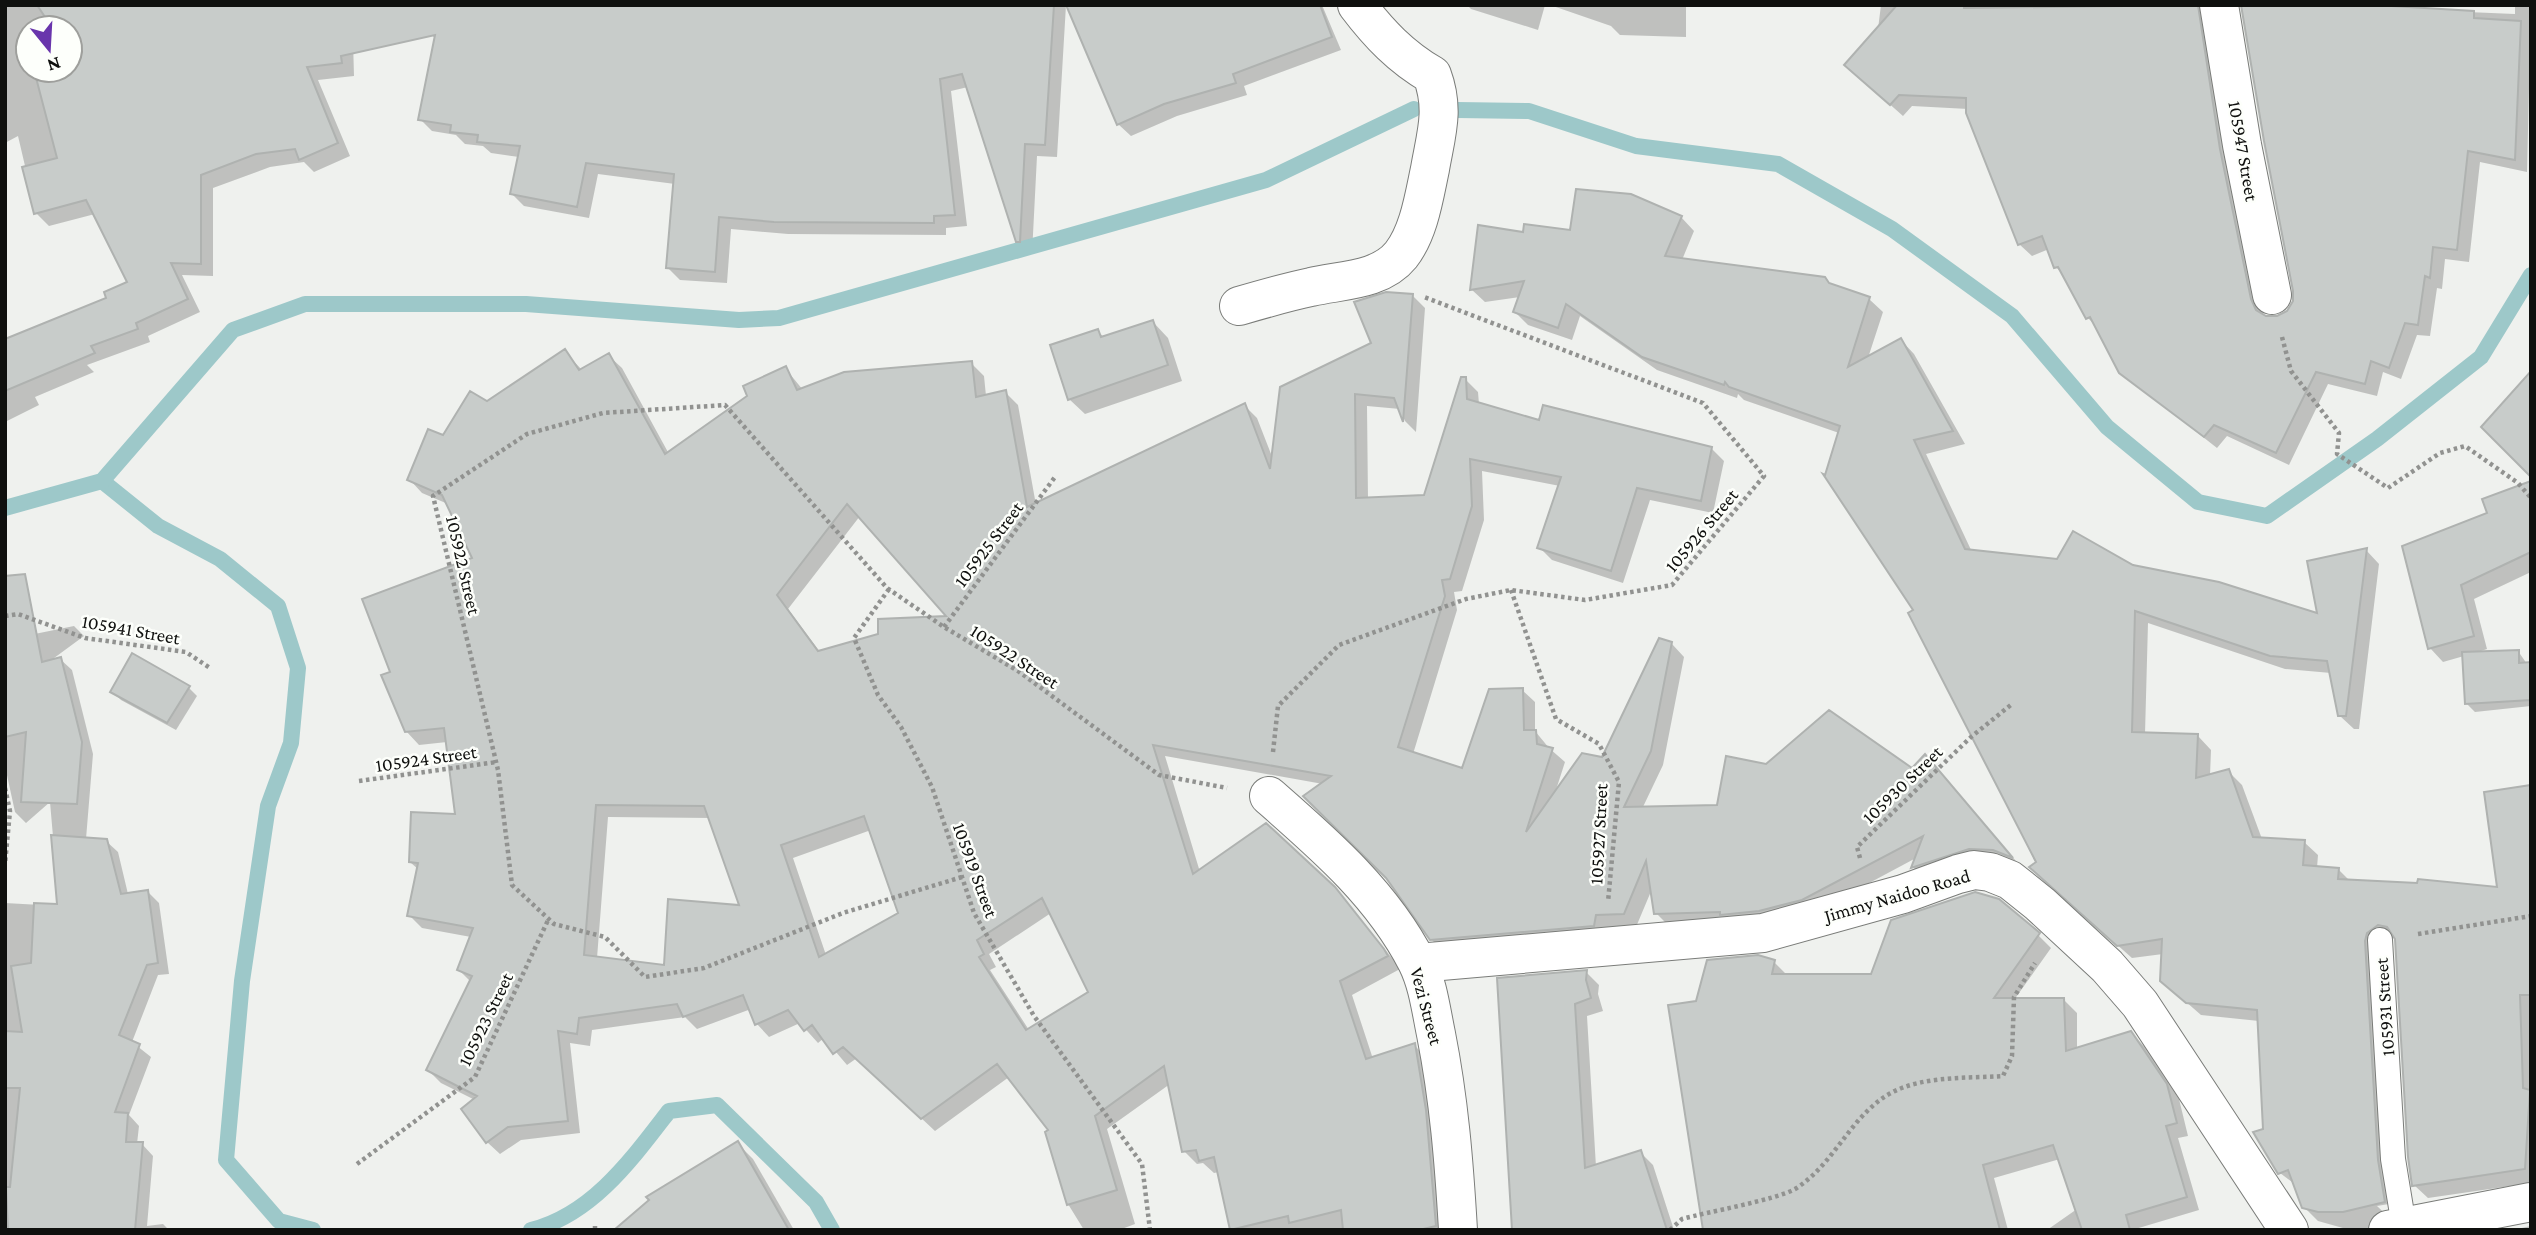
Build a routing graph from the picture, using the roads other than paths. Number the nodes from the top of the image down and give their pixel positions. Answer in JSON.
{"nodes":[{"id":1,"x":1357,"y":5,"type":"edge"},
{"id":2,"x":2219,"y":5,"type":"edge"},
{"id":3,"x":2272,"y":295,"type":"road end"},
{"id":4,"x":1239,"y":306,"type":"dead end"},
{"id":5,"x":1269,"y":796,"type":"road end"},
{"id":6,"x":2379,"y":940,"type":"road end"},
{"id":7,"x":1418,"y":964,"type":"junction"},
{"id":8,"x":2531,"y":1202,"type":"edge"},
{"id":9,"x":2396,"y":1228,"type":"edge"},
{"id":10,"x":1458,"y":1230,"type":"edge"},
{"id":11,"x":2290,"y":1230,"type":"edge"}],
"edges":[{"from":1,"to":4,"type":"street"},
{"from":2,"to":3,"type":"street","name":"105947 Street"},
{"from":5,"to":7,"type":"street","name":"Vezi Street"},
{"from":6,"to":9,"type":"lane","name":"105931 Street"},
{"from":7,"to":10,"type":"street","name":"Vezi Street"},
{"from":7,"to":11,"type":"street","name":"Jimmy Naidoo Road"},
{"from":8,"to":9,"type":"street"}]}
